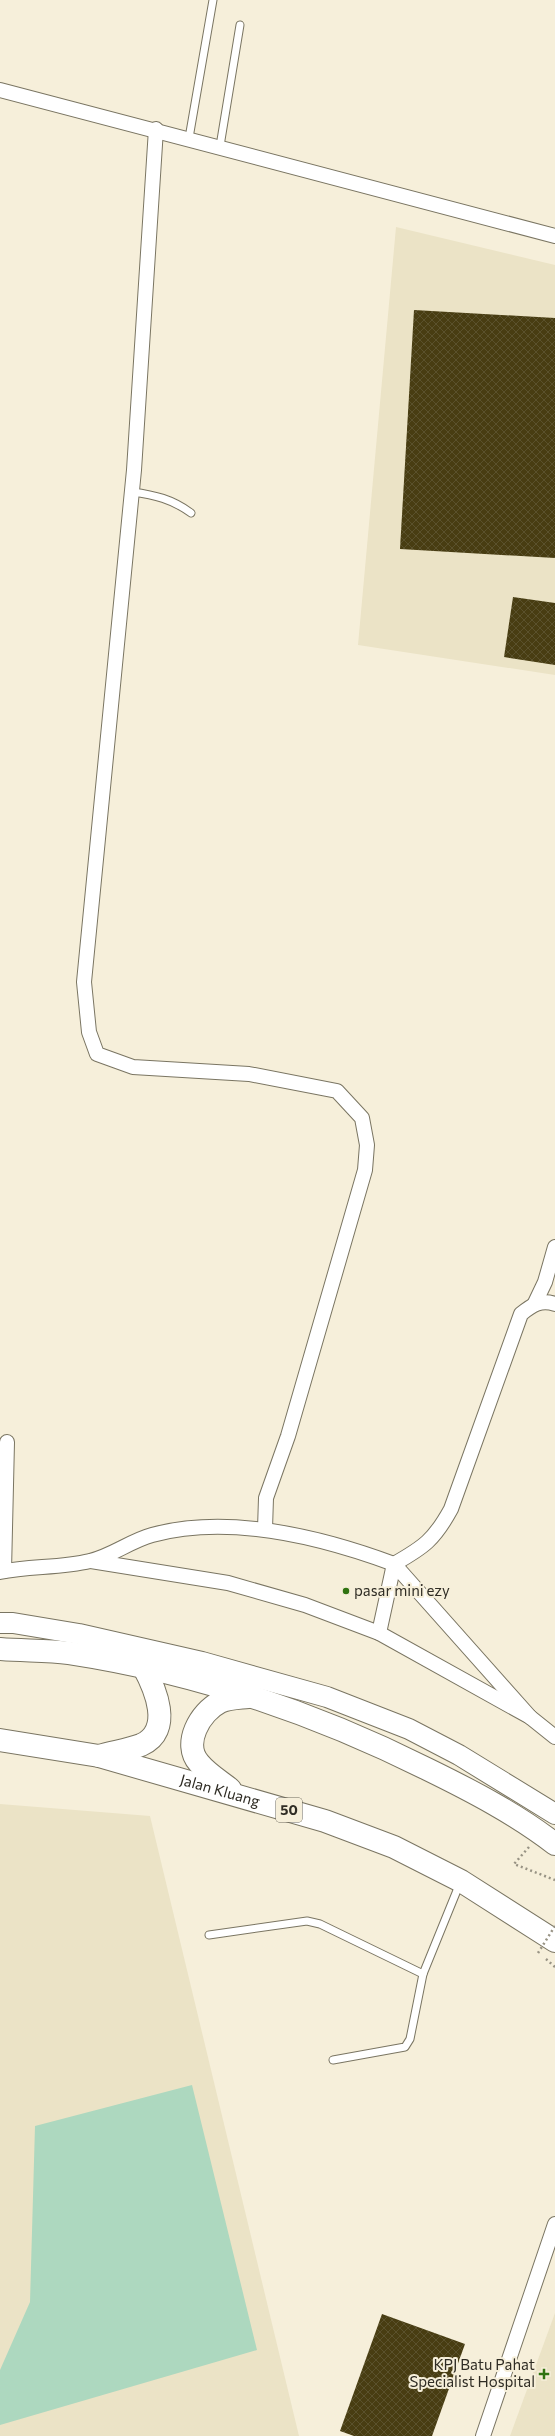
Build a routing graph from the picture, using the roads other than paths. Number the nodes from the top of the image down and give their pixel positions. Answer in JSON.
{"nodes":[{"id":1,"x":213,"y":0,"type":"edge"},
{"id":2,"x":240,"y":26,"type":"dead end"},
{"id":3,"x":0,"y":90,"type":"edge"},
{"id":4,"x":156,"y":129,"type":"junction"},
{"id":5,"x":189,"y":138,"type":"junction"},
{"id":6,"x":220,"y":146,"type":"junction"},
{"id":7,"x":555,"y":236,"type":"edge"},
{"id":8,"x":132,"y":492,"type":"junction"},
{"id":9,"x":191,"y":513,"type":"dead end"},
{"id":10,"x":555,"y":1247,"type":"edge"},
{"id":11,"x":534,"y":1303,"type":"junction"},
{"id":12,"x":555,"y":1304,"type":"edge"},
{"id":13,"x":7,"y":1442,"type":"dead end"},
{"id":14,"x":265,"y":1529,"type":"junction"},
{"id":15,"x":91,"y":1561,"type":"junction"},
{"id":16,"x":394,"y":1564,"type":"junction"},
{"id":17,"x":2,"y":1572,"type":"edge"},
{"id":18,"x":0,"y":1623,"type":"edge"},
{"id":19,"x":378,"y":1633,"type":"junction"},
{"id":20,"x":0,"y":1649,"type":"edge"},
{"id":21,"x":143,"y":1666,"type":"junction"},
{"id":22,"x":251,"y":1696,"type":"junction"},
{"id":23,"x":530,"y":1717,"type":"junction"},
{"id":24,"x":555,"y":1737,"type":"edge"},
{"id":25,"x":0,"y":1740,"type":"edge"},
{"id":26,"x":99,"y":1756,"type":"junction"},
{"id":27,"x":236,"y":1794,"type":"junction"},
{"id":28,"x":555,"y":1814,"type":"edge"},
{"id":29,"x":548,"y":1838,"type":"edge"},
{"id":30,"x":461,"y":1881,"type":"junction"},
{"id":31,"x":210,"y":1935,"type":"dead end"},
{"id":32,"x":546,"y":1947,"type":"edge"},
{"id":33,"x":423,"y":1974,"type":"junction"},
{"id":34,"x":333,"y":2060,"type":"dead end"},
{"id":35,"x":555,"y":2224,"type":"edge"},
{"id":36,"x":483,"y":2436,"type":"edge"}],
"edges":[{"from":1,"to":5,"type":"lane"},
{"from":2,"to":6,"type":"lane"},
{"from":3,"to":4,"type":"street"},
{"from":4,"to":5,"type":"street"},
{"from":4,"to":8,"type":"street"},
{"from":5,"to":6,"type":"street"},
{"from":6,"to":7,"type":"street"},
{"from":8,"to":9,"type":"lane"},
{"from":8,"to":14,"type":"street"},
{"from":10,"to":11,"type":"street"},
{"from":11,"to":12,"type":"street"},
{"from":11,"to":16,"type":"street"},
{"from":13,"to":17,"type":"street"},
{"from":14,"to":15,"type":"street"},
{"from":14,"to":16,"type":"street"},
{"from":15,"to":17,"type":"street"},
{"from":15,"to":19,"type":"street"},
{"from":16,"to":19,"type":"street"},
{"from":16,"to":23,"type":"street"},
{"from":18,"to":28,"type":"main road"},
{"from":19,"to":23,"type":"street"},
{"from":20,"to":21,"type":"highway"},
{"from":21,"to":22,"type":"highway"},
{"from":21,"to":26,"type":"highway"},
{"from":22,"to":27,"type":"highway"},
{"from":22,"to":29,"type":"highway"},
{"from":23,"to":24,"type":"street"},
{"from":25,"to":26,"type":"highway","name":"Jalan Kluang","number":"50"},
{"from":26,"to":27,"type":"highway","name":"Jalan Kluang","number":"50"},
{"from":27,"to":30,"type":"highway","name":"Jalan Kluang","number":"50"},
{"from":30,"to":32,"type":"highway","name":"Jalan Kluang","number":"50"},
{"from":30,"to":33,"type":"lane"},
{"from":31,"to":33,"type":"lane"},
{"from":33,"to":34,"type":"lane"},
{"from":35,"to":36,"type":"street"}]}
